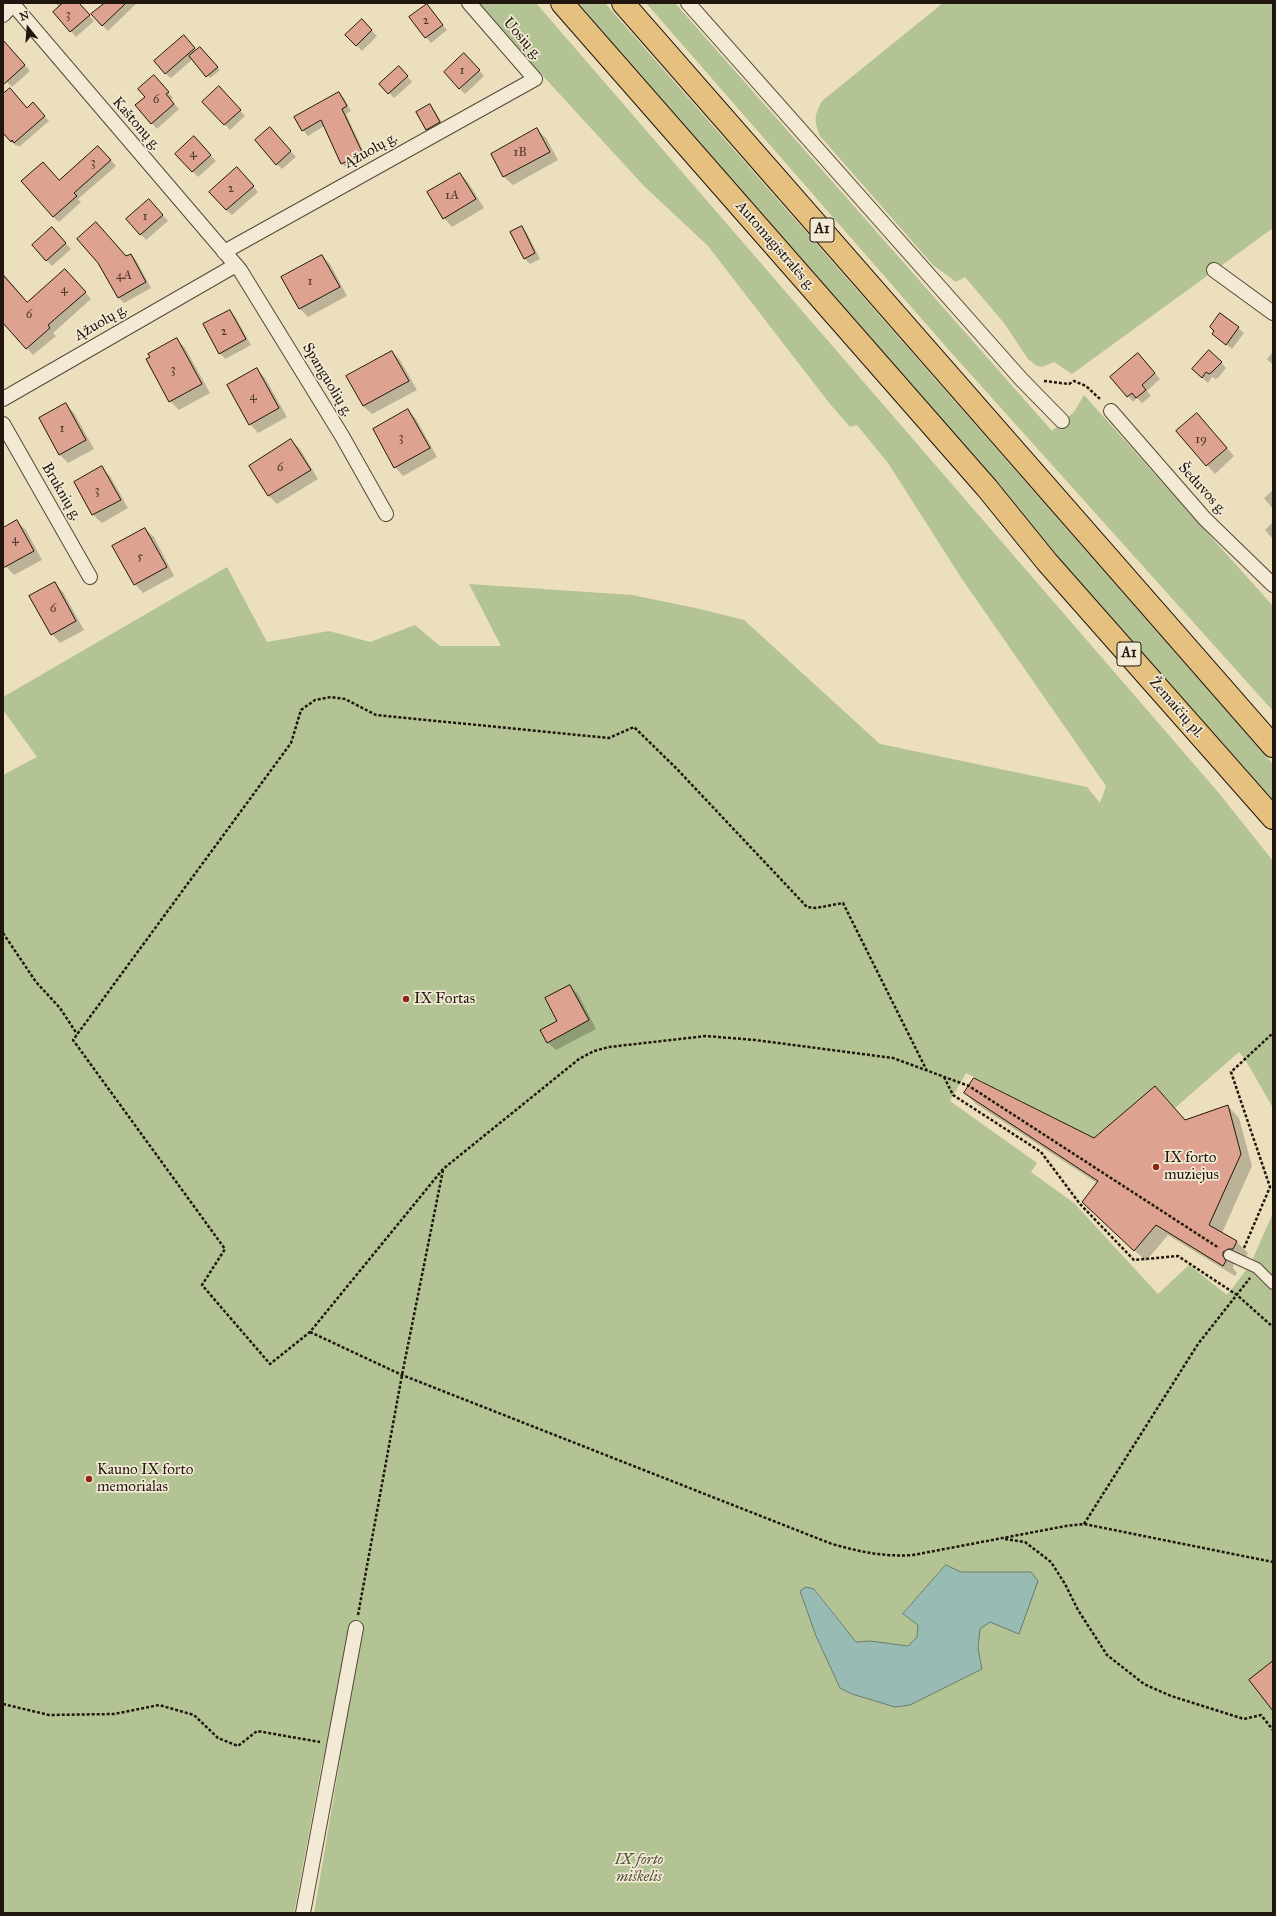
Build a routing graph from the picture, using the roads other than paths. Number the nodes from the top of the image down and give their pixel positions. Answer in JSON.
{"nodes":[{"id":1,"x":13,"y":3,"type":"edge"},
{"id":2,"x":469,"y":3,"type":"edge"},
{"id":3,"x":562,"y":3,"type":"edge"},
{"id":4,"x":623,"y":3,"type":"edge"},
{"id":5,"x":688,"y":3,"type":"edge"},
{"id":6,"x":3,"y":15,"type":"edge"},
{"id":7,"x":535,"y":79,"type":"joint"},
{"id":8,"x":224,"y":252,"type":"junction"},
{"id":9,"x":236,"y":265,"type":"junction"},
{"id":10,"x":1214,"y":270,"type":"dead end"},
{"id":11,"x":1273,"y":313,"type":"edge"},
{"id":12,"x":3,"y":399,"type":"edge"},
{"id":13,"x":1111,"y":411,"type":"road end"},
{"id":14,"x":1062,"y":421,"type":"dead end"},
{"id":15,"x":3,"y":424,"type":"edge"},
{"id":16,"x":987,"y":488,"type":"joint"},
{"id":17,"x":386,"y":514,"type":"dead end"},
{"id":18,"x":90,"y":577,"type":"dead end"},
{"id":19,"x":1273,"y":586,"type":"edge"},
{"id":20,"x":1273,"y":746,"type":"edge"},
{"id":21,"x":1273,"y":818,"type":"edge"},
{"id":22,"x":1229,"y":1255,"type":"road end"},
{"id":23,"x":1273,"y":1284,"type":"edge"},
{"id":24,"x":356,"y":1628,"type":"road end"},
{"id":25,"x":303,"y":1913,"type":"edge"}],
"edges":[{"from":1,"to":6,"type":"street"},
{"from":1,"to":8,"type":"street","name":"Kaštonų g."},
{"from":2,"to":7,"type":"street","name":"Uosių g."},
{"from":3,"to":16,"type":"highway","name":"Automagistralės g.","number":"A1"},
{"from":4,"to":20,"type":"highway","number":"A1"},
{"from":5,"to":14,"type":"street"},
{"from":7,"to":8,"type":"street","name":"Ąžuolų g."},
{"from":8,"to":9,"type":"street","name":"Kaštonų g."},
{"from":9,"to":12,"type":"street","name":"Ąžuolų g."},
{"from":9,"to":17,"type":"street","name":"Spanguolių g."},
{"from":10,"to":11,"type":"street"},
{"from":13,"to":19,"type":"street","name":"Šeduvos g."},
{"from":15,"to":18,"type":"street","name":"Bruknių g."},
{"from":16,"to":21,"type":"highway","name":"Žemaičių pl.","number":"A1"},
{"from":22,"to":23,"type":"street"},
{"from":24,"to":25,"type":"street"}]}
